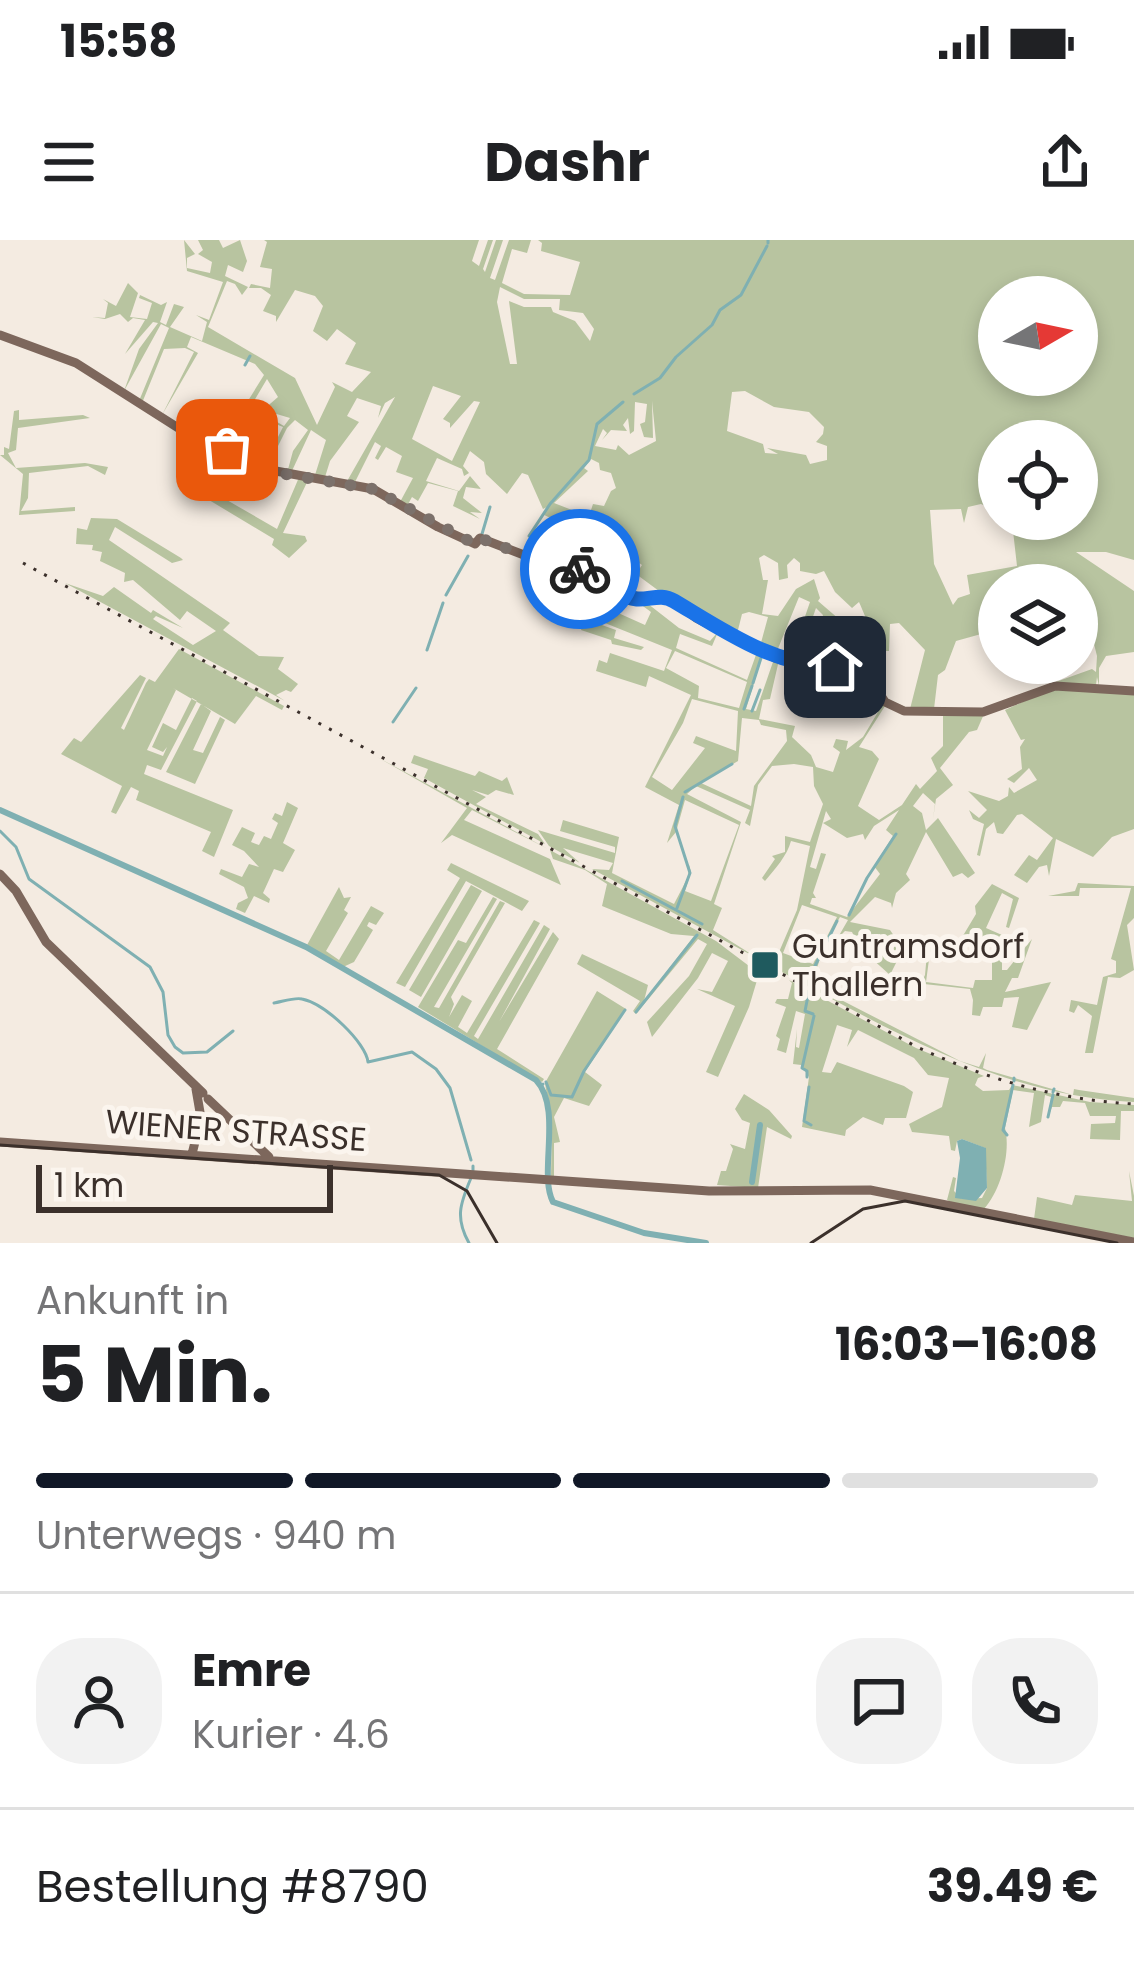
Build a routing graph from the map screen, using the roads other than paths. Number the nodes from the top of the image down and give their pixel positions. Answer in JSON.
{"nodes":[{"id":1,"x":0,"y":335,"type":"edge"},
{"id":2,"x":1134,"y":691,"type":"edge"},
{"id":3,"x":0,"y":874,"type":"edge"},
{"id":4,"x":203,"y":1099,"type":"junction"},
{"id":5,"x":0,"y":1142,"type":"edge"},
{"id":6,"x":253,"y":1146,"type":"junction"},
{"id":7,"x":193,"y":1154,"type":"junction"},
{"id":8,"x":260,"y":1159,"type":"junction"},
{"id":9,"x":274,"y":1160,"type":"junction"},
{"id":10,"x":1134,"y":1242,"type":"edge"}],
"edges":[{"from":1,"to":2,"type":"main road"},
{"from":3,"to":4,"type":"main road"},
{"from":4,"to":6,"type":"main road"},
{"from":4,"to":7,"type":"main road"},
{"from":5,"to":7,"type":"main road","name":"WIENER STRASSE"},
{"from":6,"to":8,"type":"main road"},
{"from":6,"to":9,"type":"main road"},
{"from":7,"to":8,"type":"main road","name":"WIENER STRASSE"},
{"from":8,"to":9,"type":"main road","name":"WIENER STRASSE"},
{"from":9,"to":10,"type":"main road","name":"WIENER STRASSE"}]}
